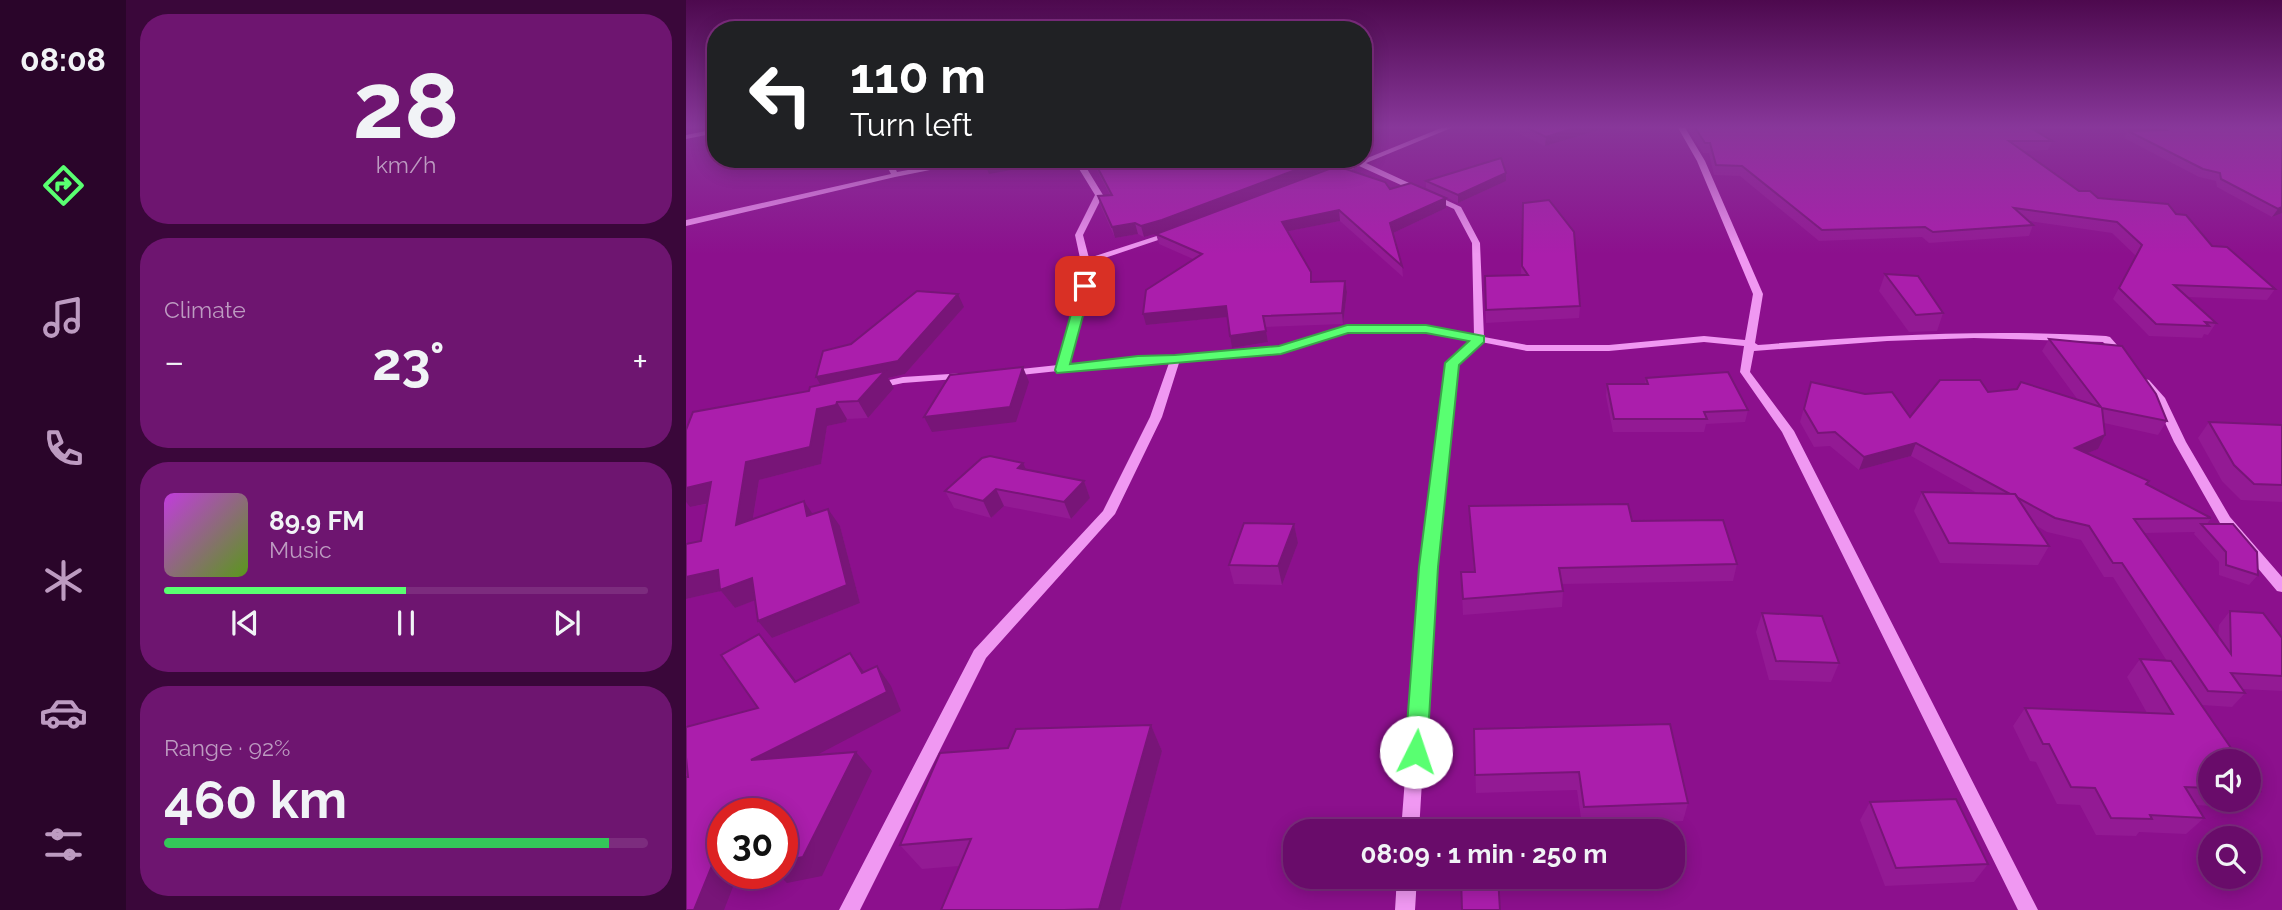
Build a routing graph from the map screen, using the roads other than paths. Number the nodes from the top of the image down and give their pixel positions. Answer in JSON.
{"nodes":[{"id":1,"x":892,"y":168,"type":"edge"},
{"id":2,"x":931,"y":168,"type":"edge"},
{"id":3,"x":1083,"y":168,"type":"edge"},
{"id":4,"x":1341,"y":168,"type":"edge"},
{"id":5,"x":1369,"y":168,"type":"edge"},
{"id":6,"x":1704,"y":168,"type":"edge"},
{"id":7,"x":895,"y":175,"type":"junction"},
{"id":8,"x":1323,"y":177,"type":"edge"},
{"id":9,"x":686,"y":223,"type":"edge"},
{"id":10,"x":1181,"y":230,"type":"edge"},
{"id":11,"x":1086,"y":262,"type":"junction"},
{"id":12,"x":1479,"y":339,"type":"junction"},
{"id":13,"x":1749,"y":343,"type":"junction"},
{"id":14,"x":1175,"y":360,"type":"junction"},
{"id":15,"x":1062,"y":370,"type":"junction"},
{"id":16,"x":996,"y":374,"type":"edge"},
{"id":17,"x":982,"y":375,"type":"edge"},
{"id":18,"x":862,"y":389,"type":"edge"},
{"id":19,"x":2282,"y":587,"type":"edge"},
{"id":20,"x":1411,"y":819,"type":"edge"},
{"id":21,"x":1406,"y":889,"type":"edge"},
{"id":22,"x":849,"y":910,"type":"edge"},
{"id":23,"x":1405,"y":910,"type":"edge"},
{"id":24,"x":2028,"y":910,"type":"edge"}],
"edges":[{"from":1,"to":7,"type":"street"},
{"from":2,"to":7,"type":"street"},
{"from":3,"to":11,"type":"street"},
{"from":4,"to":8,"type":"street"},
{"from":5,"to":12,"type":"street"},
{"from":6,"to":13,"type":"street"},
{"from":7,"to":9,"type":"street"},
{"from":10,"to":11,"type":"street"},
{"from":11,"to":15,"type":"street"},
{"from":12,"to":13,"type":"street"},
{"from":12,"to":14,"type":"street"},
{"from":12,"to":20,"type":"street"},
{"from":13,"to":19,"type":"street"},
{"from":13,"to":24,"type":"street"},
{"from":14,"to":15,"type":"street"},
{"from":14,"to":22,"type":"street"},
{"from":15,"to":16,"type":"street"},
{"from":17,"to":18,"type":"street"},
{"from":21,"to":23,"type":"street"}]}
